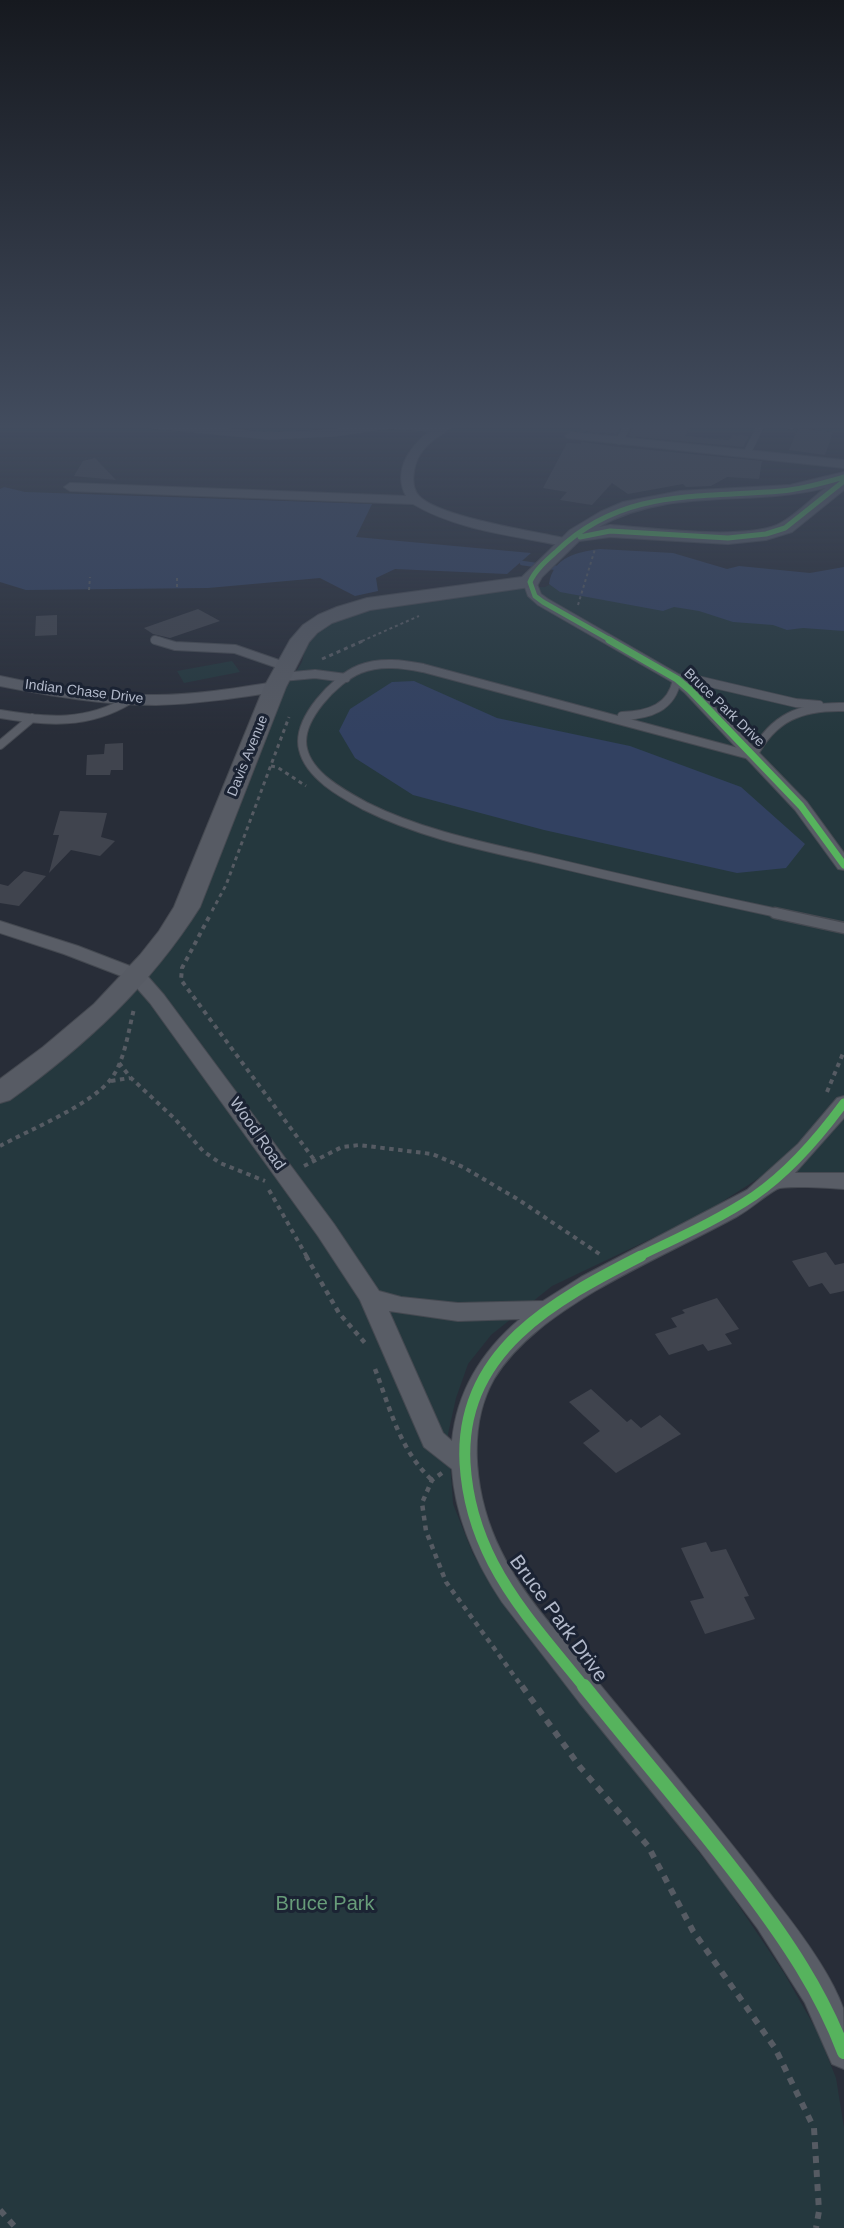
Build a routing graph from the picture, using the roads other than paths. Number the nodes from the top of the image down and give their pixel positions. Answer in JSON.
{"nodes":[{"id":1,"x":496,"y":527,"type":"edge"},
{"id":2,"x":587,"y":527,"type":"edge"},
{"id":3,"x":786,"y":527,"type":"edge"},
{"id":4,"x":565,"y":545,"type":"junction"},
{"id":5,"x":531,"y":578,"type":"junction"},
{"id":6,"x":155,"y":640,"type":"dead end"},
{"id":7,"x":285,"y":677,"type":"junction"},
{"id":8,"x":346,"y":678,"type":"junction"},
{"id":9,"x":677,"y":679,"type":"junction"},
{"id":10,"x":0,"y":681,"type":"edge"},
{"id":11,"x":129,"y":699,"type":"junction"},
{"id":12,"x":822,"y":705,"type":"junction"},
{"id":13,"x":844,"y":707,"type":"edge"},
{"id":14,"x":0,"y":714,"type":"edge"},
{"id":15,"x":610,"y":717,"type":"junction"},
{"id":16,"x":32,"y":718,"type":"junction"},
{"id":17,"x":0,"y":745,"type":"edge"},
{"id":18,"x":753,"y":756,"type":"junction"},
{"id":19,"x":844,"y":865,"type":"edge"},
{"id":20,"x":0,"y":927,"type":"edge"},
{"id":21,"x":844,"y":928,"type":"edge"},
{"id":22,"x":136,"y":975,"type":"junction"},
{"id":23,"x":0,"y":1093,"type":"edge"},
{"id":24,"x":835,"y":1099,"type":"edge"},
{"id":25,"x":771,"y":1180,"type":"junction"},
{"id":26,"x":844,"y":1181,"type":"edge"},
{"id":27,"x":371,"y":1298,"type":"junction"},
{"id":28,"x":548,"y":1310,"type":"junction"},
{"id":29,"x":463,"y":1463,"type":"junction"},
{"id":30,"x":844,"y":2052,"type":"edge"}],
"edges":[{"from":1,"to":4,"type":"street"},
{"from":2,"to":4,"type":"main road"},
{"from":3,"to":4,"type":"main road"},
{"from":4,"to":5,"type":"main road"},
{"from":5,"to":7,"type":"main road","name":"Davis Avenue"},
{"from":5,"to":9,"type":"street","name":"Bruce Park Drive"},
{"from":6,"to":7,"type":"lane"},
{"from":7,"to":8,"type":"lane"},
{"from":7,"to":11,"type":"street","name":"Indian Chase Drive"},
{"from":7,"to":22,"type":"main road","name":"Davis Avenue"},
{"from":8,"to":15,"type":"lane"},
{"from":8,"to":21,"type":"lane"},
{"from":9,"to":12,"type":"lane"},
{"from":9,"to":15,"type":"lane"},
{"from":9,"to":18,"type":"street","name":"Bruce Park Drive"},
{"from":10,"to":11,"type":"street","name":"Indian Chase Drive"},
{"from":11,"to":16,"type":"lane"},
{"from":12,"to":13,"type":"lane"},
{"from":12,"to":18,"type":"lane"},
{"from":14,"to":16,"type":"lane"},
{"from":15,"to":18,"type":"lane"},
{"from":16,"to":17,"type":"lane"},
{"from":18,"to":19,"type":"street","name":"Bruce Park Drive"},
{"from":20,"to":22,"type":"street"},
{"from":22,"to":23,"type":"main road","name":"Davis Avenue"},
{"from":22,"to":27,"type":"street","name":"Wood Road"},
{"from":24,"to":25,"type":"street","name":"Bruce Park Drive"},
{"from":25,"to":26,"type":"street"},
{"from":25,"to":28,"type":"street","name":"Bruce Park Drive"},
{"from":27,"to":28,"type":"street"},
{"from":27,"to":29,"type":"street","name":"Wood Road"},
{"from":28,"to":29,"type":"street","name":"Bruce Park Drive"},
{"from":29,"to":30,"type":"street","name":"Bruce Park Drive"}]}
